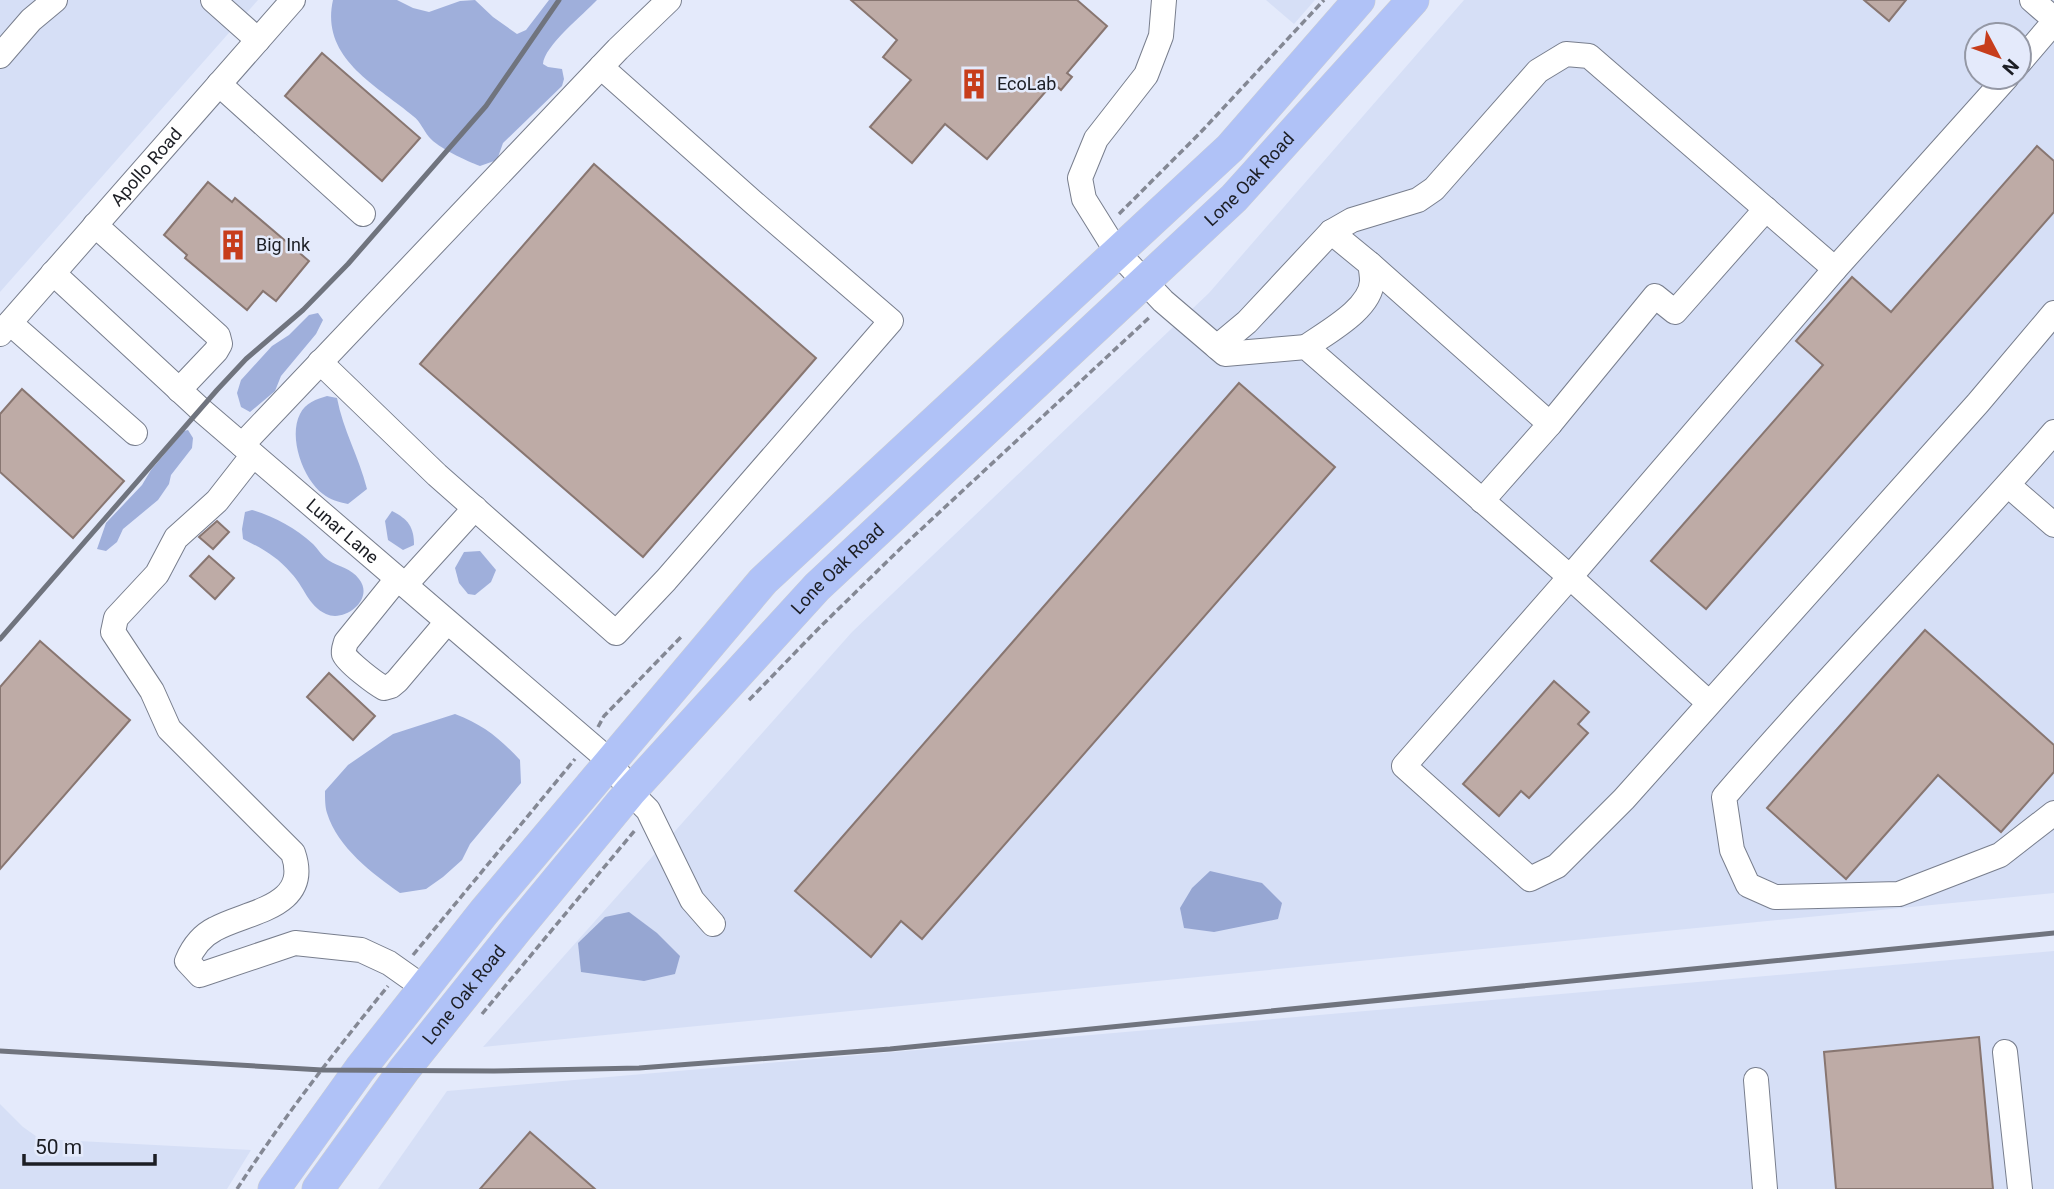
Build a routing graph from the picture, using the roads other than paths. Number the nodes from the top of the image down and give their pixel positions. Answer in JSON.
{"nodes":[{"id":1,"x":55,"y":0,"type":"edge"},
{"id":2,"x":213,"y":0,"type":"edge"},
{"id":3,"x":293,"y":0,"type":"edge"},
{"id":4,"x":669,"y":0,"type":"edge"},
{"id":5,"x":1164,"y":0,"type":"edge"},
{"id":6,"x":1359,"y":0,"type":"edge"},
{"id":7,"x":1413,"y":0,"type":"edge"},
{"id":8,"x":2032,"y":0,"type":"edge"},
{"id":9,"x":2054,"y":21,"type":"edge"},
{"id":10,"x":258,"y":40,"type":"junction"},
{"id":11,"x":2033,"y":46,"type":"edge"},
{"id":12,"x":0,"y":57,"type":"edge"},
{"id":13,"x":601,"y":67,"type":"junction"},
{"id":14,"x":219,"y":84,"type":"junction"},
{"id":15,"x":1994,"y":91,"type":"edge"},
{"id":16,"x":1766,"y":209,"type":"junction"},
{"id":17,"x":363,"y":214,"type":"dead end"},
{"id":18,"x":95,"y":225,"type":"junction"},
{"id":19,"x":1331,"y":232,"type":"junction"},
{"id":20,"x":1117,"y":252,"type":"junction"},
{"id":21,"x":1370,"y":264,"type":"junction"},
{"id":22,"x":1835,"y":269,"type":"junction"},
{"id":23,"x":53,"y":273,"type":"junction"},
{"id":24,"x":1154,"y":291,"type":"junction"},
{"id":25,"x":2054,"y":313,"type":"edge"},
{"id":26,"x":5,"y":328,"type":"edge"},
{"id":27,"x":1217,"y":347,"type":"junction"},
{"id":28,"x":1306,"y":347,"type":"junction"},
{"id":29,"x":320,"y":362,"type":"junction"},
{"id":30,"x":179,"y":390,"type":"junction"},
{"id":31,"x":1550,"y":424,"type":"junction"},
{"id":32,"x":2054,"y":432,"type":"edge"},
{"id":33,"x":135,"y":433,"type":"dead end"},
{"id":34,"x":247,"y":450,"type":"junction"},
{"id":35,"x":2008,"y":485,"type":"junction"},
{"id":36,"x":1482,"y":500,"type":"junction"},
{"id":37,"x":475,"y":508,"type":"junction"},
{"id":38,"x":2054,"y":525,"type":"edge"},
{"id":39,"x":1570,"y":577,"type":"junction"},
{"id":40,"x":401,"y":582,"type":"junction"},
{"id":41,"x":447,"y":622,"type":"junction"},
{"id":42,"x":1709,"y":703,"type":"junction"},
{"id":43,"x":611,"y":762,"type":"junction"},
{"id":44,"x":639,"y":801,"type":"junction"},
{"id":45,"x":2054,"y":813,"type":"edge"},
{"id":46,"x":713,"y":924,"type":"dead end"},
{"id":47,"x":423,"y":987,"type":"junction"},
{"id":48,"x":2006,"y":1052,"type":"dead end"},
{"id":49,"x":1756,"y":1080,"type":"dead end"},
{"id":50,"x":274,"y":1189,"type":"edge"},
{"id":51,"x":318,"y":1189,"type":"edge"},
{"id":52,"x":1765,"y":1189,"type":"edge"},
{"id":53,"x":2020,"y":1189,"type":"edge"}],
"edges":[{"from":1,"to":12,"type":"street"},
{"from":2,"to":10,"type":"street"},
{"from":3,"to":10,"type":"street","name":"Apollo Road"},
{"from":4,"to":13,"type":"street"},
{"from":5,"to":20,"type":"street"},
{"from":6,"to":20,"type":"main road","name":"Lone Oak Road"},
{"from":7,"to":24,"type":"main road","name":"Lone Oak Road"},
{"from":8,"to":9,"type":"street"},
{"from":9,"to":11,"type":"street"},
{"from":10,"to":14,"type":"street","name":"Apollo Road"},
{"from":13,"to":29,"type":"street"},
{"from":13,"to":37,"type":"street"},
{"from":14,"to":17,"type":"street"},
{"from":14,"to":18,"type":"street","name":"Apollo Road"},
{"from":15,"to":22,"type":"street"},
{"from":16,"to":19,"type":"street"},
{"from":16,"to":22,"type":"street"},
{"from":16,"to":31,"type":"street"},
{"from":18,"to":23,"type":"street","name":"Apollo Road"},
{"from":18,"to":30,"type":"street"},
{"from":19,"to":21,"type":"street"},
{"from":19,"to":27,"type":"street"},
{"from":20,"to":24,"type":"street"},
{"from":20,"to":43,"type":"main road","name":"Lone Oak Road"},
{"from":21,"to":28,"type":"street"},
{"from":21,"to":31,"type":"street"},
{"from":22,"to":39,"type":"street"},
{"from":23,"to":26,"type":"street","name":"Apollo Road"},
{"from":23,"to":30,"type":"street","name":"Lunar Lane"},
{"from":24,"to":27,"type":"street"},
{"from":24,"to":44,"type":"main road","name":"Lone Oak Road"},
{"from":25,"to":42,"type":"street"},
{"from":26,"to":33,"type":"street"},
{"from":27,"to":28,"type":"street"},
{"from":28,"to":36,"type":"street"},
{"from":29,"to":34,"type":"street"},
{"from":29,"to":37,"type":"street"},
{"from":30,"to":34,"type":"street","name":"Lunar Lane"},
{"from":31,"to":36,"type":"street"},
{"from":32,"to":35,"type":"street"},
{"from":34,"to":40,"type":"street","name":"Lunar Lane"},
{"from":34,"to":47,"type":"street"},
{"from":35,"to":38,"type":"street"},
{"from":35,"to":45,"type":"street"},
{"from":36,"to":39,"type":"street"},
{"from":37,"to":40,"type":"street"},
{"from":39,"to":42,"type":"street"},
{"from":39,"to":42,"type":"street"},
{"from":40,"to":41,"type":"street","name":"Lunar Lane"},
{"from":40,"to":41,"type":"street"},
{"from":41,"to":43,"type":"street","name":"Lunar Lane"},
{"from":43,"to":44,"type":"street","name":"Lunar Lane"},
{"from":43,"to":47,"type":"main road","name":"Lone Oak Road"},
{"from":44,"to":46,"type":"street","name":"Lunar Lane"},
{"from":44,"to":51,"type":"main road","name":"Lone Oak Road"},
{"from":47,"to":50,"type":"main road","name":"Lone Oak Road"},
{"from":48,"to":53,"type":"street"},
{"from":49,"to":52,"type":"street"}]}
